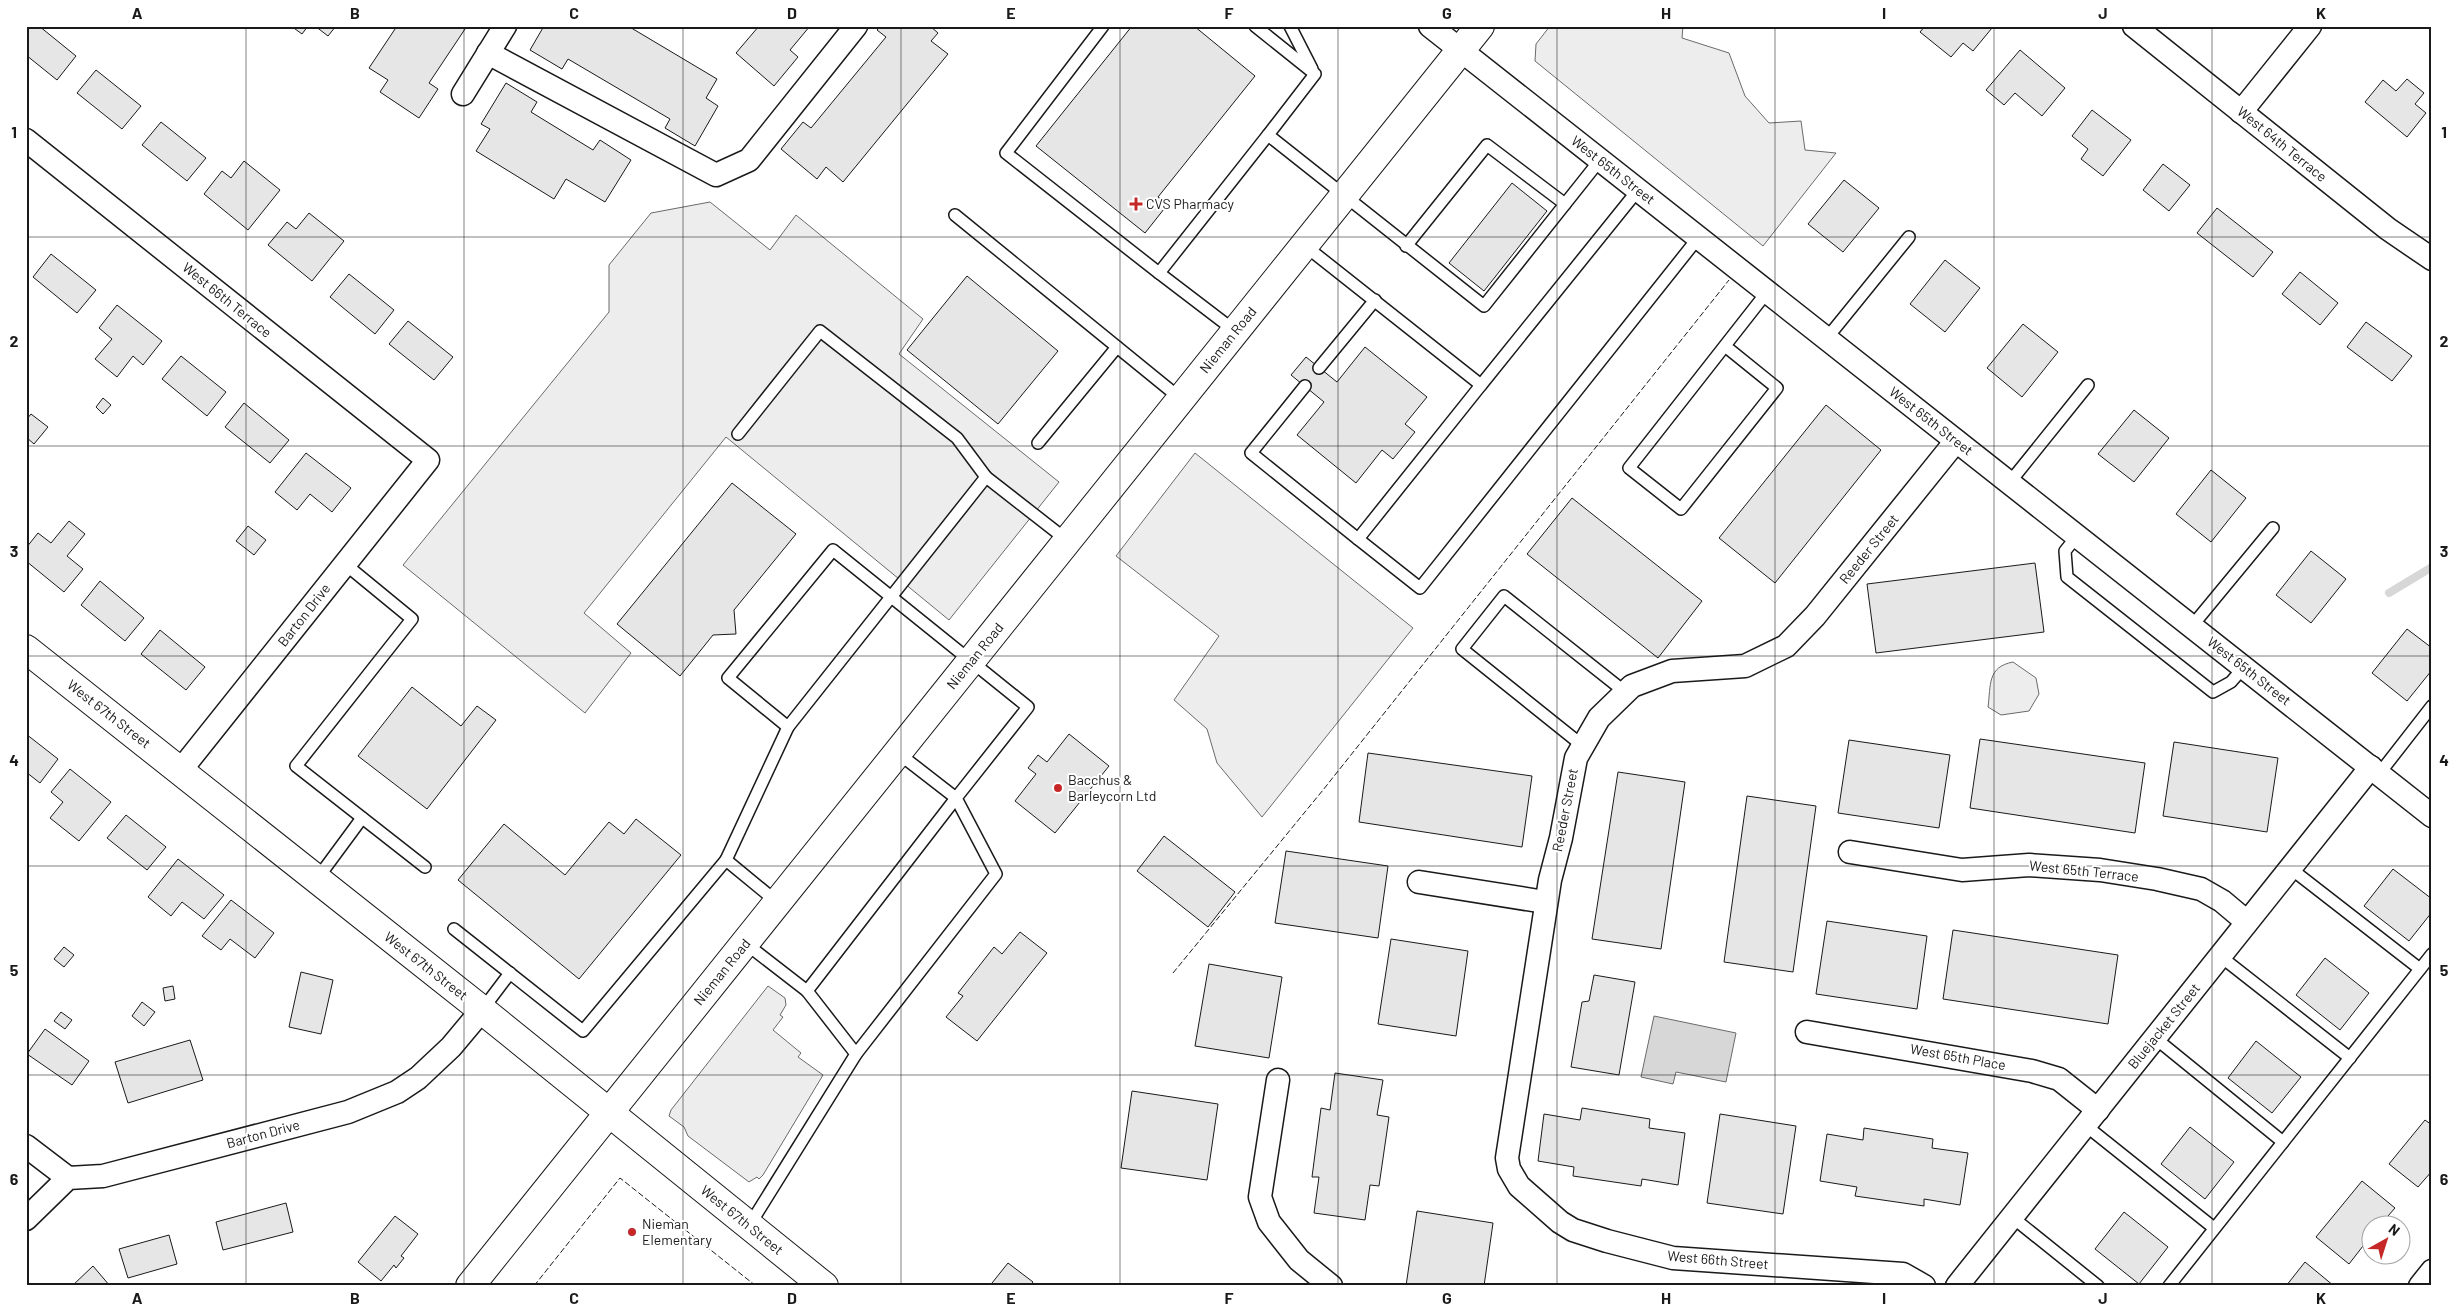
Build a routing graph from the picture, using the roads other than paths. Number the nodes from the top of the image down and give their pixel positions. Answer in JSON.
{"nodes":[{"id":1,"x":505,"y":26,"type":"edge"},
{"id":2,"x":856,"y":26,"type":"edge"},
{"id":3,"x":1103,"y":26,"type":"edge"},
{"id":4,"x":1255,"y":26,"type":"edge"},
{"id":5,"x":1290,"y":26,"type":"edge"},
{"id":6,"x":1430,"y":26,"type":"edge"},
{"id":7,"x":1480,"y":26,"type":"edge"},
{"id":8,"x":2134,"y":26,"type":"edge"},
{"id":9,"x":2310,"y":26,"type":"edge"},
{"id":10,"x":1460,"y":51,"type":"junction"},
{"id":11,"x":488,"y":53,"type":"junction"},
{"id":12,"x":1315,"y":74,"type":"junction"},
{"id":13,"x":463,"y":94,"type":"dead end"},
{"id":14,"x":2241,"y":112,"type":"junction"},
{"id":15,"x":1268,"y":135,"type":"junction"},
{"id":16,"x":26,"y":140,"type":"edge"},
{"id":17,"x":1600,"y":160,"type":"junction"},
{"id":18,"x":1638,"y":190,"type":"junction"},
{"id":19,"x":1344,"y":196,"type":"junction"},
{"id":20,"x":1565,"y":204,"type":"junction"},
{"id":21,"x":955,"y":215,"type":"dead end"},
{"id":22,"x":1698,"y":238,"type":"junction"},
{"id":23,"x":1909,"y":238,"type":"dead end"},
{"id":24,"x":1304,"y":245,"type":"junction"},
{"id":25,"x":1406,"y":246,"type":"junction"},
{"id":26,"x":2432,"y":259,"type":"edge"},
{"id":27,"x":1160,"y":273,"type":"junction"},
{"id":28,"x":1768,"y":292,"type":"junction"},
{"id":29,"x":1375,"y":300,"type":"junction"},
{"id":30,"x":1235,"y":331,"type":"junction"},
{"id":31,"x":1827,"y":338,"type":"junction"},
{"id":32,"x":1725,"y":346,"type":"junction"},
{"id":33,"x":1117,"y":347,"type":"junction"},
{"id":34,"x":1319,"y":368,"type":"dead end"},
{"id":35,"x":1481,"y":385,"type":"junction"},
{"id":36,"x":2088,"y":385,"type":"dead end"},
{"id":37,"x":1305,"y":386,"type":"dead end"},
{"id":38,"x":1181,"y":399,"type":"junction"},
{"id":39,"x":738,"y":434,"type":"dead end"},
{"id":40,"x":1956,"y":441,"type":"junction"},
{"id":41,"x":1038,"y":444,"type":"dead end"},
{"id":42,"x":428,"y":460,"type":"joint"},
{"id":43,"x":986,"y":477,"type":"junction"},
{"id":44,"x":2010,"y":482,"type":"junction"},
{"id":45,"x":2273,"y":528,"type":"dead end"},
{"id":46,"x":2077,"y":536,"type":"junction"},
{"id":47,"x":1358,"y":538,"type":"junction"},
{"id":48,"x":1068,"y":541,"type":"junction"},
{"id":49,"x":345,"y":564,"type":"junction"},
{"id":50,"x":892,"y":597,"type":"junction"},
{"id":51,"x":2192,"y":626,"type":"junction"},
{"id":52,"x":26,"y":649,"type":"edge"},
{"id":53,"x":971,"y":661,"type":"junction"},
{"id":54,"x":2244,"y":667,"type":"junction"},
{"id":55,"x":1626,"y":692,"type":"junction"},
{"id":56,"x":2432,"y":706,"type":"edge"},
{"id":57,"x":788,"y":726,"type":"junction"},
{"id":58,"x":1583,"y":746,"type":"junction"},
{"id":59,"x":898,"y":753,"type":"junction"},
{"id":60,"x":2375,"y":770,"type":"junction"},
{"id":61,"x":180,"y":771,"type":"junction"},
{"id":62,"x":956,"y":798,"type":"junction"},
{"id":63,"x":2432,"y":816,"type":"edge"},
{"id":64,"x":362,"y":818,"type":"junction"},
{"id":65,"x":1850,"y":852,"type":"dead end"},
{"id":66,"x":726,"y":860,"type":"junction"},
{"id":67,"x":425,"y":867,"type":"dead end"},
{"id":68,"x":2290,"y":868,"type":"junction"},
{"id":69,"x":317,"y":879,"type":"junction"},
{"id":70,"x":1419,"y":882,"type":"dead end"},
{"id":71,"x":1545,"y":902,"type":"junction"},
{"id":72,"x":778,"y":903,"type":"junction"},
{"id":73,"x":2247,"y":922,"type":"junction"},
{"id":74,"x":454,"y":929,"type":"dead end"},
{"id":75,"x":745,"y":944,"type":"junction"},
{"id":76,"x":2432,"y":954,"type":"edge"},
{"id":77,"x":2220,"y":956,"type":"junction"},
{"id":78,"x":2420,"y":969,"type":"junction"},
{"id":79,"x":510,"y":974,"type":"junction"},
{"id":80,"x":807,"y":990,"type":"junction"},
{"id":81,"x":482,"y":1010,"type":"junction"},
{"id":82,"x":1807,"y":1032,"type":"dead end"},
{"id":83,"x":2155,"y":1038,"type":"junction"},
{"id":84,"x":856,"y":1054,"type":"junction"},
{"id":85,"x":2350,"y":1058,"type":"junction"},
{"id":86,"x":1278,"y":1080,"type":"dead end"},
{"id":87,"x":609,"y":1113,"type":"junction"},
{"id":88,"x":2092,"y":1118,"type":"junction"},
{"id":89,"x":2283,"y":1142,"type":"junction"},
{"id":90,"x":26,"y":1146,"type":"edge"},
{"id":91,"x":1509,"y":1169,"type":"joint"},
{"id":92,"x":68,"y":1178,"type":"junction"},
{"id":93,"x":2012,"y":1217,"type":"junction"},
{"id":94,"x":26,"y":1219,"type":"edge"},
{"id":95,"x":749,"y":1226,"type":"junction"},
{"id":96,"x":2214,"y":1228,"type":"junction"},
{"id":97,"x":2432,"y":1271,"type":"edge"},
{"id":98,"x":470,"y":1286,"type":"edge"},
{"id":99,"x":824,"y":1286,"type":"edge"},
{"id":100,"x":1331,"y":1286,"type":"edge"},
{"id":101,"x":1924,"y":1286,"type":"edge"},
{"id":102,"x":1958,"y":1286,"type":"edge"},
{"id":103,"x":2098,"y":1286,"type":"edge"},
{"id":104,"x":2169,"y":1286,"type":"edge"},
{"id":105,"x":2420,"y":1286,"type":"edge"}],
"edges":[{"from":1,"to":11,"type":"street"},
{"from":2,"to":11,"type":"street"},
{"from":3,"to":27,"type":"lane"},
{"from":4,"to":12,"type":"lane"},
{"from":5,"to":12,"type":"lane"},
{"from":6,"to":10,"type":"street","name":"West 65th Street"},
{"from":7,"to":10,"type":"main road","name":"Nieman Road"},
{"from":8,"to":14,"type":"street","name":"West 64th Terrace"},
{"from":9,"to":14,"type":"street"},
{"from":10,"to":17,"type":"street","name":"West 65th Street"},
{"from":10,"to":19,"type":"main road","name":"Nieman Road"},
{"from":11,"to":13,"type":"street"},
{"from":12,"to":15,"type":"lane"},
{"from":14,"to":26,"type":"street","name":"West 64th Terrace"},
{"from":15,"to":19,"type":"lane"},
{"from":15,"to":27,"type":"lane"},
{"from":16,"to":42,"type":"street","name":"West 66th Terrace"},
{"from":17,"to":18,"type":"street","name":"West 65th Street"},
{"from":17,"to":20,"type":"lane"},
{"from":18,"to":22,"type":"street","name":"West 65th Street"},
{"from":18,"to":35,"type":"lane"},
{"from":19,"to":24,"type":"main road","name":"Nieman Road"},
{"from":19,"to":25,"type":"lane"},
{"from":20,"to":25,"type":"lane"},
{"from":20,"to":25,"type":"lane"},
{"from":21,"to":33,"type":"lane"},
{"from":22,"to":28,"type":"street","name":"West 65th Street"},
{"from":22,"to":47,"type":"lane"},
{"from":23,"to":31,"type":"lane"},
{"from":24,"to":29,"type":"lane"},
{"from":24,"to":30,"type":"main road","name":"Nieman Road"},
{"from":27,"to":30,"type":"lane"},
{"from":28,"to":31,"type":"street","name":"West 65th Street"},
{"from":28,"to":32,"type":"lane"},
{"from":29,"to":34,"type":"lane"},
{"from":29,"to":35,"type":"lane"},
{"from":30,"to":38,"type":"main road","name":"Nieman Road"},
{"from":31,"to":40,"type":"street","name":"West 65th Street"},
{"from":32,"to":32,"type":"lane"},
{"from":33,"to":38,"type":"lane"},
{"from":33,"to":41,"type":"lane"},
{"from":35,"to":47,"type":"lane"},
{"from":36,"to":44,"type":"lane"},
{"from":37,"to":47,"type":"lane"},
{"from":38,"to":48,"type":"main road","name":"Nieman Road"},
{"from":39,"to":43,"type":"lane"},
{"from":40,"to":44,"type":"street","name":"West 65th Street"},
{"from":40,"to":55,"type":"street","name":"Reeder Street"},
{"from":42,"to":49,"type":"street","name":"Barton Drive"},
{"from":43,"to":48,"type":"lane"},
{"from":43,"to":50,"type":"lane"},
{"from":44,"to":46,"type":"street","name":"West 65th Street"},
{"from":45,"to":51,"type":"lane"},
{"from":46,"to":51,"type":"street","name":"West 65th Street"},
{"from":46,"to":54,"type":"lane"},
{"from":48,"to":53,"type":"main road","name":"Nieman Road"},
{"from":49,"to":61,"type":"street","name":"Barton Drive"},
{"from":49,"to":64,"type":"lane"},
{"from":50,"to":53,"type":"lane"},
{"from":50,"to":57,"type":"lane"},
{"from":50,"to":57,"type":"lane"},
{"from":51,"to":54,"type":"street","name":"West 65th Street"},
{"from":52,"to":61,"type":"main road","name":"West 67th Street"},
{"from":53,"to":59,"type":"main road","name":"Nieman Road"},
{"from":53,"to":62,"type":"lane"},
{"from":54,"to":60,"type":"street","name":"West 65th Street"},
{"from":55,"to":58,"type":"street","name":"Reeder Street"},
{"from":55,"to":58,"type":"lane"},
{"from":56,"to":60,"type":"lane"},
{"from":57,"to":66,"type":"lane"},
{"from":58,"to":71,"type":"street","name":"Reeder Street"},
{"from":59,"to":62,"type":"lane"},
{"from":59,"to":72,"type":"main road","name":"Nieman Road"},
{"from":60,"to":63,"type":"street","name":"West 65th Street"},
{"from":60,"to":68,"type":"street","name":"Bluejacket Street"},
{"from":61,"to":69,"type":"main road","name":"West 67th Street"},
{"from":62,"to":80,"type":"lane"},
{"from":62,"to":84,"type":"lane"},
{"from":64,"to":67,"type":"lane"},
{"from":64,"to":69,"type":"lane"},
{"from":65,"to":73,"type":"street","name":"West 65th Terrace"},
{"from":66,"to":72,"type":"lane"},
{"from":66,"to":79,"type":"lane"},
{"from":68,"to":73,"type":"street","name":"Bluejacket Street"},
{"from":68,"to":78,"type":"lane"},
{"from":69,"to":81,"type":"main road","name":"West 67th Street"},
{"from":70,"to":71,"type":"street"},
{"from":71,"to":91,"type":"street","name":"Reeder Street"},
{"from":72,"to":75,"type":"main road","name":"Nieman Road"},
{"from":73,"to":77,"type":"street","name":"Bluejacket Street"},
{"from":74,"to":79,"type":"lane"},
{"from":75,"to":80,"type":"lane"},
{"from":75,"to":87,"type":"main road","name":"Nieman Road"},
{"from":76,"to":78,"type":"lane"},
{"from":77,"to":83,"type":"street","name":"Bluejacket Street"},
{"from":77,"to":85,"type":"lane"},
{"from":78,"to":85,"type":"lane"},
{"from":79,"to":81,"type":"lane"},
{"from":80,"to":84,"type":"lane"},
{"from":81,"to":87,"type":"main road","name":"West 67th Street"},
{"from":81,"to":92,"type":"street","name":"Barton Drive"},
{"from":82,"to":88,"type":"street","name":"West 65th Place"},
{"from":83,"to":88,"type":"street","name":"Bluejacket Street"},
{"from":83,"to":89,"type":"lane"},
{"from":84,"to":95,"type":"lane"},
{"from":85,"to":89,"type":"lane"},
{"from":86,"to":100,"type":"street"},
{"from":87,"to":95,"type":"main road","name":"West 67th Street"},
{"from":87,"to":98,"type":"main road","name":"Nieman Road"},
{"from":88,"to":93,"type":"street","name":"Bluejacket Street"},
{"from":88,"to":96,"type":"lane"},
{"from":89,"to":96,"type":"lane"},
{"from":90,"to":92,"type":"street"},
{"from":91,"to":101,"type":"street","name":"West 66th Street"},
{"from":92,"to":94,"type":"street"},
{"from":93,"to":102,"type":"street","name":"Bluejacket Street"},
{"from":93,"to":103,"type":"lane"},
{"from":95,"to":99,"type":"main road","name":"West 67th Street"},
{"from":96,"to":104,"type":"lane"},
{"from":97,"to":105,"type":"street"}]}
